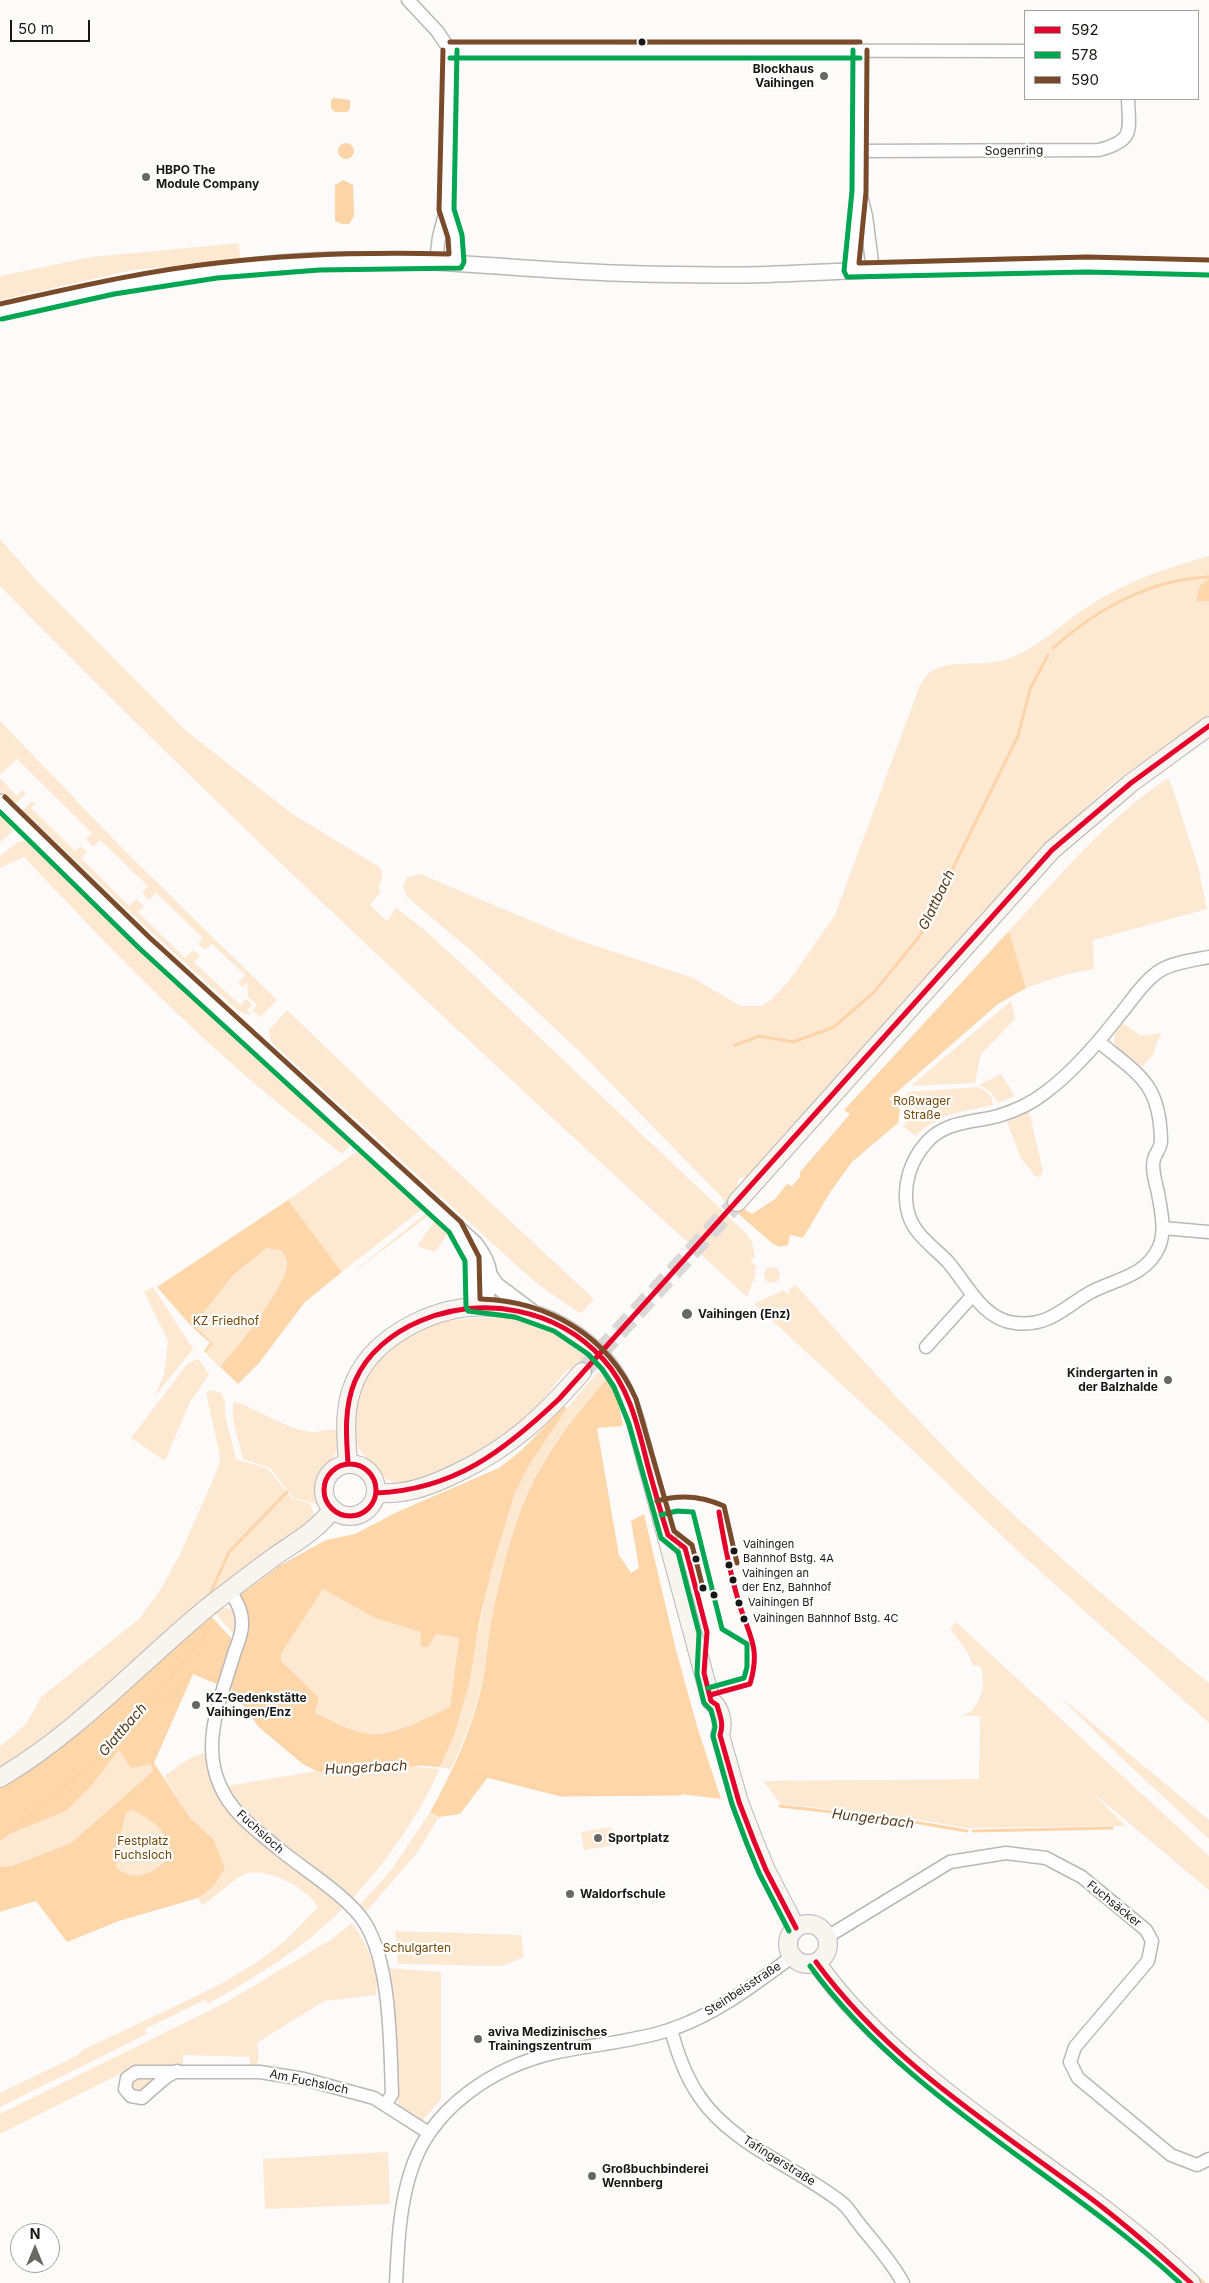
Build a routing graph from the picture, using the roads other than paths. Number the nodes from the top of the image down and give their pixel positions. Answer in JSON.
{"nodes":[{"id":1,"x":408,"y":0,"type":"edge"},
{"id":2,"x":450,"y":50,"type":"junction"},
{"id":3,"x":860,"y":50,"type":"junction"},
{"id":4,"x":1024,"y":51,"type":"edge"},
{"id":5,"x":1128,"y":100,"type":"edge"},
{"id":6,"x":860,"y":152,"type":"junction"},
{"id":7,"x":859,"y":192,"type":"junction"},
{"id":8,"x":446,"y":210,"type":"junction"},
{"id":9,"x":436,"y":261,"type":"junction"},
{"id":10,"x":458,"y":262,"type":"junction"},
{"id":11,"x":1209,"y":268,"type":"edge"},
{"id":12,"x":851,"y":270,"type":"junction"},
{"id":13,"x":873,"y":270,"type":"junction"},
{"id":14,"x":0,"y":312,"type":"edge"},
{"id":15,"x":1209,"y":726,"type":"edge"},
{"id":16,"x":0,"y":802,"type":"edge"},
{"id":17,"x":1209,"y":956,"type":"edge"},
{"id":18,"x":1098,"y":1042,"type":"junction"},
{"id":19,"x":737,"y":1202,"type":"tunnel mouth"},
{"id":20,"x":455,"y":1227,"type":"junction"},
{"id":21,"x":1163,"y":1228,"type":"junction"},
{"id":22,"x":1209,"y":1232,"type":"edge"},
{"id":23,"x":490,"y":1276,"type":"junction"},
{"id":24,"x":973,"y":1295,"type":"junction"},
{"id":25,"x":479,"y":1306,"type":"junction"},
{"id":26,"x":533,"y":1313,"type":"junction"},
{"id":27,"x":926,"y":1347,"type":"dead end"},
{"id":28,"x":582,"y":1372,"type":"tunnel mouth"},
{"id":29,"x":348,"y":1463,"type":"junction"},
{"id":30,"x":376,"y":1493,"type":"junction"},
{"id":31,"x":333,"y":1509,"type":"junction"},
{"id":32,"x":230,"y":1590,"type":"junction"},
{"id":33,"x":0,"y":1778,"type":"edge"},
{"id":34,"x":796,"y":1928,"type":"junction"},
{"id":35,"x":827,"y":1937,"type":"junction"},
{"id":36,"x":793,"y":1956,"type":"junction"},
{"id":37,"x":816,"y":1962,"type":"junction"},
{"id":38,"x":671,"y":2029,"type":"junction"},
{"id":39,"x":178,"y":2071,"type":"dead end"},
{"id":40,"x":386,"y":2104,"type":"junction"},
{"id":41,"x":429,"y":2133,"type":"junction"},
{"id":42,"x":1209,"y":2160,"type":"edge"},
{"id":43,"x":396,"y":2283,"type":"edge"},
{"id":44,"x":903,"y":2283,"type":"edge"},
{"id":45,"x":1191,"y":2283,"type":"edge"}],
"edges":[{"from":1,"to":2,"type":"street"},
{"from":2,"to":3,"type":"street"},
{"from":2,"to":8,"type":"street"},
{"from":3,"to":4,"type":"street"},
{"from":3,"to":6,"type":"street"},
{"from":5,"to":6,"type":"street","name":"Sogenring"},
{"from":6,"to":7,"type":"street"},
{"from":7,"to":12,"type":"street"},
{"from":7,"to":13,"type":"street"},
{"from":8,"to":9,"type":"street"},
{"from":8,"to":10,"type":"street"},
{"from":9,"to":10,"type":"street"},
{"from":9,"to":14,"type":"street"},
{"from":10,"to":12,"type":"street"},
{"from":11,"to":13,"type":"street"},
{"from":12,"to":13,"type":"street"},
{"from":15,"to":19,"type":"main road"},
{"from":16,"to":20,"type":"street"},
{"from":17,"to":18,"type":"street"},
{"from":18,"to":21,"type":"street"},
{"from":18,"to":24,"type":"street"},
{"from":20,"to":23,"type":"street"},
{"from":20,"to":25,"type":"street"},
{"from":21,"to":22,"type":"street"},
{"from":21,"to":24,"type":"street"},
{"from":23,"to":25,"type":"street"},
{"from":23,"to":26,"type":"street"},
{"from":24,"to":27,"type":"street"},
{"from":25,"to":26,"type":"main road"},
{"from":25,"to":29,"type":"main road"},
{"from":26,"to":34,"type":"main road"},
{"from":28,"to":30,"type":"main road"},
{"from":29,"to":30,"type":"main road"},
{"from":29,"to":31,"type":"main road"},
{"from":30,"to":31,"type":"main road"},
{"from":31,"to":32,"type":"main road"},
{"from":32,"to":33,"type":"main road"},
{"from":32,"to":40,"type":"street","name":"Fuchsloch"},
{"from":34,"to":35,"type":"main road"},
{"from":34,"to":36,"type":"main road"},
{"from":35,"to":37,"type":"main road"},
{"from":35,"to":42,"type":"street","name":"Fuchsäcker"},
{"from":36,"to":37,"type":"main road"},
{"from":36,"to":38,"type":"street","name":"Steinbeisstraße"},
{"from":37,"to":45,"type":"main road"},
{"from":38,"to":41,"type":"street","name":"Steinbeisstraße"},
{"from":38,"to":44,"type":"street","name":"Tafingerstraße"},
{"from":39,"to":40,"type":"street","name":"Am Fuchsloch"},
{"from":40,"to":41,"type":"street","name":"Am Fuchsloch"},
{"from":41,"to":43,"type":"street","name":"Steinbeisstraße"}]}
